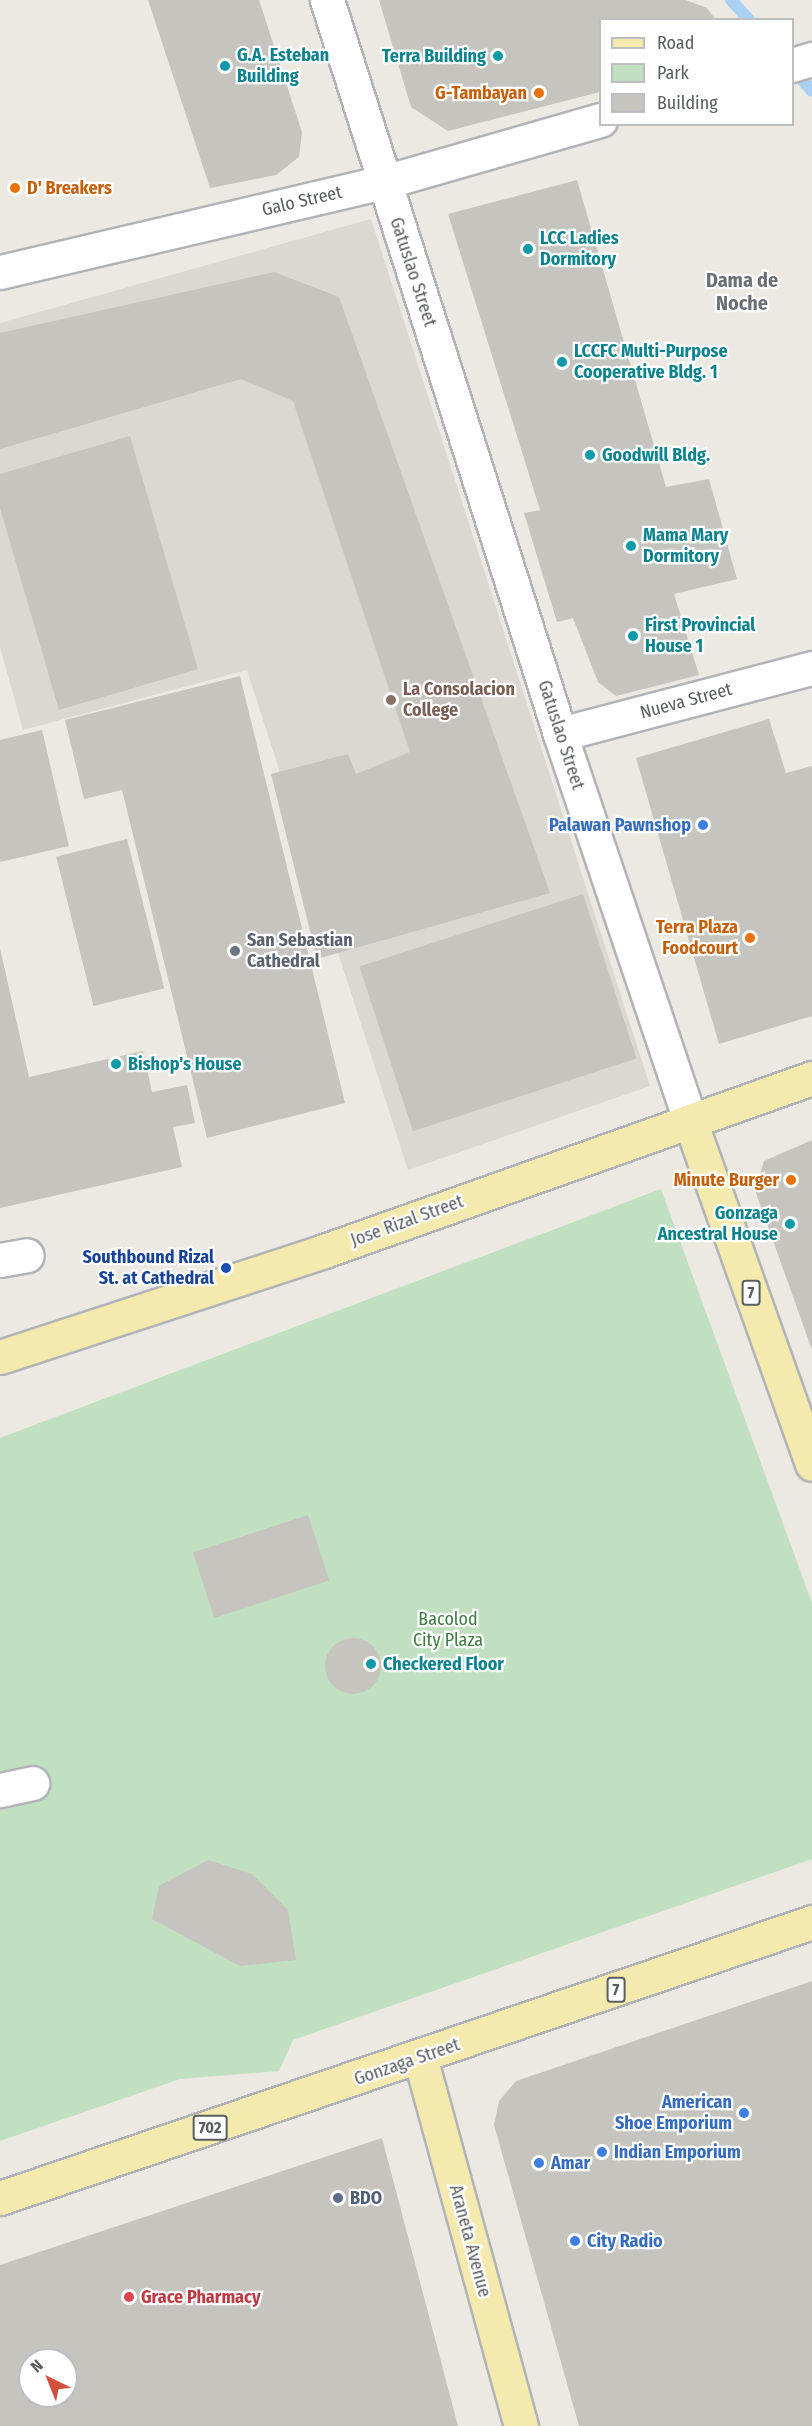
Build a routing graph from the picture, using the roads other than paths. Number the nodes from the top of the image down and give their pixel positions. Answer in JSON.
{"nodes":[{"id":1,"x":327,"y":0,"type":"edge"},
{"id":2,"x":812,"y":59,"type":"edge"},
{"id":3,"x":794,"y":64,"type":"edge"},
{"id":4,"x":599,"y":120,"type":"edge"},
{"id":5,"x":384,"y":182,"type":"junction"},
{"id":6,"x":0,"y":273,"type":"edge"},
{"id":7,"x":812,"y":668,"type":"edge"},
{"id":8,"x":560,"y":734,"type":"junction"},
{"id":9,"x":812,"y":1078,"type":"edge"},
{"id":10,"x":690,"y":1121,"type":"junction"},
{"id":11,"x":0,"y":1358,"type":"edge"},
{"id":12,"x":802,"y":1402,"type":"edge"},
{"id":13,"x":812,"y":1464,"type":"edge"},
{"id":14,"x":32,"y":1783,"type":"dead end"},
{"id":15,"x":0,"y":1790,"type":"edge"},
{"id":16,"x":812,"y":1922,"type":"edge"},
{"id":17,"x":420,"y":2057,"type":"junction"},
{"id":18,"x":0,"y":2198,"type":"edge"},
{"id":19,"x":521,"y":2426,"type":"edge"}],
"edges":[{"from":1,"to":5,"type":"street","name":"Gatuslao Street"},
{"from":2,"to":3,"type":"street"},
{"from":4,"to":5,"type":"street","name":"Galo Street"},
{"from":5,"to":6,"type":"street","name":"Galo Street"},
{"from":5,"to":8,"type":"street","name":"Gatuslao Street"},
{"from":7,"to":8,"type":"street","name":"Nueva Street"},
{"from":8,"to":10,"type":"street","name":"Gatuslao Street"},
{"from":9,"to":10,"type":"main road","name":"Jose Rizal Street"},
{"from":10,"to":11,"type":"main road","name":"Jose Rizal Street"},
{"from":10,"to":12,"type":"main road","name":"Gatuslao Street","number":"7"},
{"from":12,"to":13,"type":"main road","name":"Gatuslao Street","number":"7"},
{"from":14,"to":15,"type":"street"},
{"from":16,"to":17,"type":"main road","name":"Gonzaga Street","number":"7"},
{"from":17,"to":18,"type":"main road","name":"Gonzaga Street","number":"702"},
{"from":17,"to":19,"type":"main road","name":"Araneta Avenue"}]}
